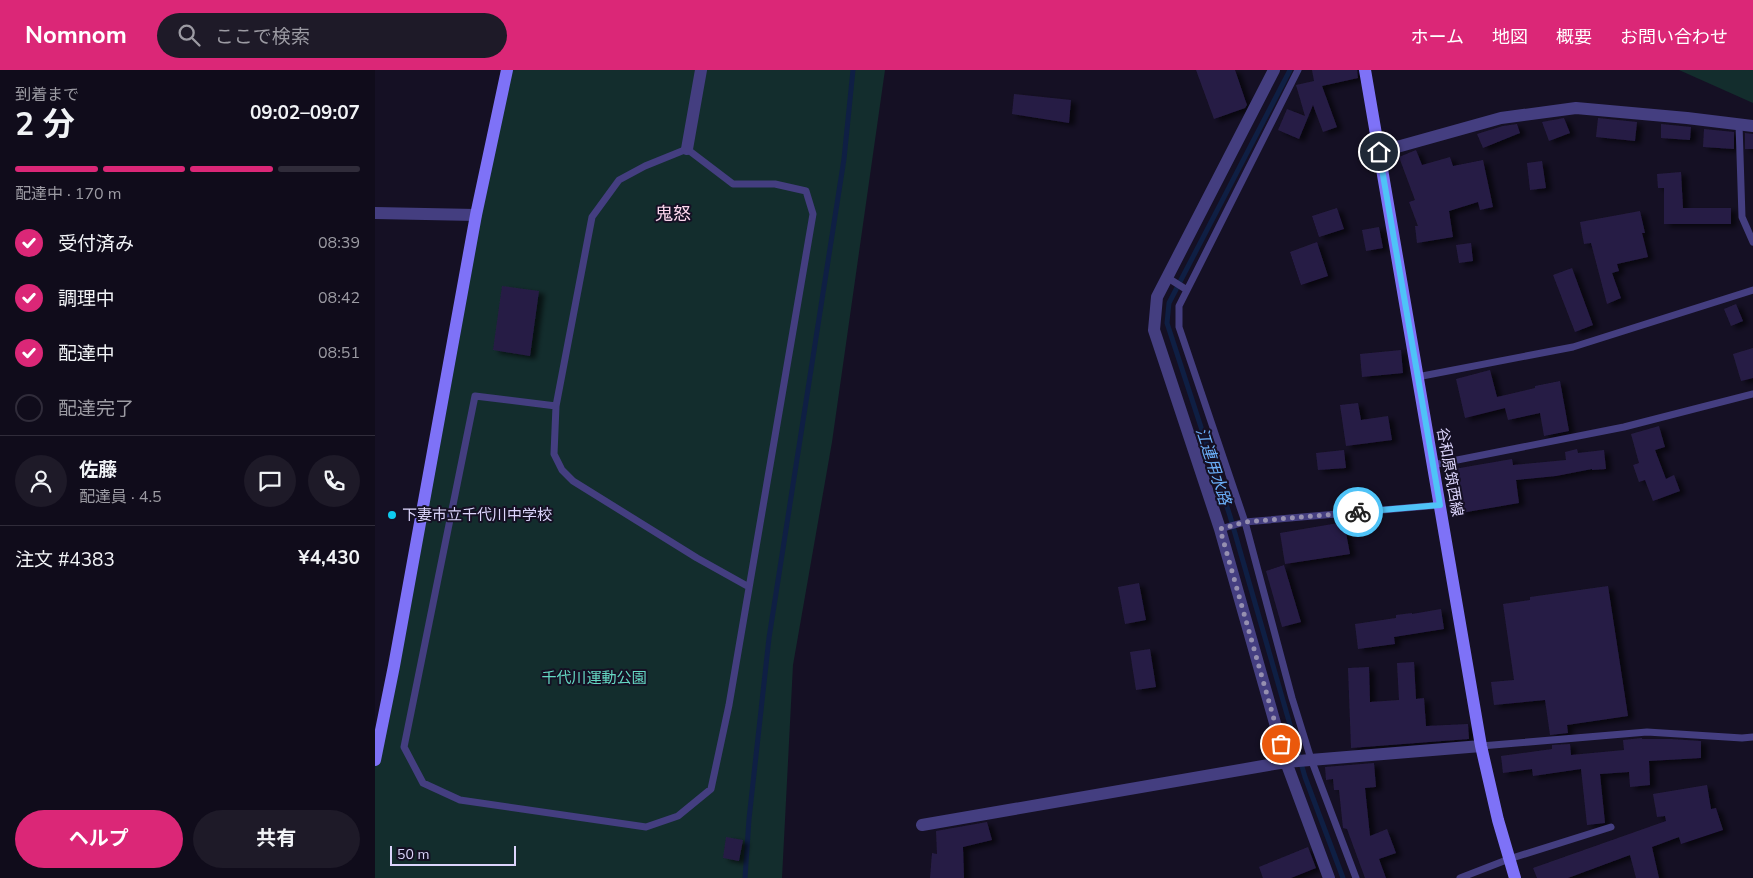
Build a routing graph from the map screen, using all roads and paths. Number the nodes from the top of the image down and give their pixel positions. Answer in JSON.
{"nodes":[{"id":1,"x":507,"y":70,"type":"edge"},
{"id":2,"x":701,"y":70,"type":"edge"},
{"id":3,"x":1274,"y":70,"type":"edge"},
{"id":4,"x":1298,"y":70,"type":"edge"},
{"id":5,"x":1365,"y":70,"type":"edge"},
{"id":6,"x":1739,"y":124,"type":"junction"},
{"id":7,"x":1753,"y":126,"type":"edge"},
{"id":8,"x":687,"y":149,"type":"junction"},
{"id":9,"x":1379,"y":152,"type":"junction"},
{"id":10,"x":375,"y":213,"type":"edge"},
{"id":11,"x":476,"y":215,"type":"junction"},
{"id":12,"x":1753,"y":242,"type":"edge"},
{"id":13,"x":1172,"y":280,"type":"junction"},
{"id":14,"x":1187,"y":290,"type":"junction"},
{"id":15,"x":1753,"y":290,"type":"edge"},
{"id":16,"x":1417,"y":376,"type":"junction"},
{"id":17,"x":1753,"y":394,"type":"edge"},
{"id":18,"x":556,"y":406,"type":"junction"},
{"id":19,"x":1432,"y":465,"type":"junction"},
{"id":20,"x":1440,"y":505,"type":"junction"},
{"id":21,"x":1245,"y":522,"type":"junction"},
{"id":22,"x":1220,"y":529,"type":"junction"},
{"id":23,"x":749,"y":587,"type":"junction"},
{"id":24,"x":1753,"y":737,"type":"edge"},
{"id":25,"x":1481,"y":746,"type":"junction"},
{"id":26,"x":1311,"y":759,"type":"junction"},
{"id":27,"x":375,"y":760,"type":"edge"},
{"id":28,"x":1286,"y":762,"type":"junction"},
{"id":29,"x":922,"y":825,"type":"dead end"},
{"id":30,"x":1611,"y":827,"type":"dead end"},
{"id":31,"x":1509,"y":859,"type":"junction"},
{"id":32,"x":1329,"y":878,"type":"edge"},
{"id":33,"x":1356,"y":878,"type":"edge"},
{"id":34,"x":1460,"y":878,"type":"edge"},
{"id":35,"x":1515,"y":878,"type":"edge"}],
"edges":[{"from":1,"to":11,"type":"main road"},
{"from":2,"to":8,"type":"street"},
{"from":3,"to":13,"type":"street"},
{"from":4,"to":14,"type":"lane"},
{"from":5,"to":9,"type":"main road","name":"谷和原筑西線"},
{"from":6,"to":7,"type":"street"},
{"from":6,"to":9,"type":"street"},
{"from":6,"to":12,"type":"lane"},
{"from":8,"to":18,"type":"lane"},
{"from":8,"to":23,"type":"lane"},
{"from":9,"to":16,"type":"main road","name":"谷和原筑西線"},
{"from":10,"to":11,"type":"street"},
{"from":11,"to":27,"type":"main road"},
{"from":13,"to":14,"type":"lane"},
{"from":13,"to":22,"type":"street"},
{"from":14,"to":21,"type":"lane"},
{"from":15,"to":16,"type":"lane"},
{"from":16,"to":19,"type":"main road","name":"谷和原筑西線"},
{"from":17,"to":19,"type":"lane"},
{"from":18,"to":23,"type":"lane"},
{"from":18,"to":23,"type":"lane"},
{"from":19,"to":20,"type":"main road","name":"谷和原筑西線"},
{"from":20,"to":21,"type":"lane"},
{"from":20,"to":25,"type":"main road","name":"谷和原筑西線"},
{"from":21,"to":22,"type":"lane"},
{"from":21,"to":26,"type":"lane"},
{"from":22,"to":28,"type":"street"},
{"from":24,"to":25,"type":"lane"},
{"from":25,"to":26,"type":"street"},
{"from":25,"to":31,"type":"main road","name":"谷和原筑西線"},
{"from":26,"to":28,"type":"street"},
{"from":26,"to":33,"type":"lane"},
{"from":28,"to":29,"type":"street"},
{"from":28,"to":32,"type":"street"},
{"from":30,"to":31,"type":"lane"},
{"from":31,"to":34,"type":"lane"},
{"from":31,"to":35,"type":"main road","name":"谷和原筑西線"}]}
